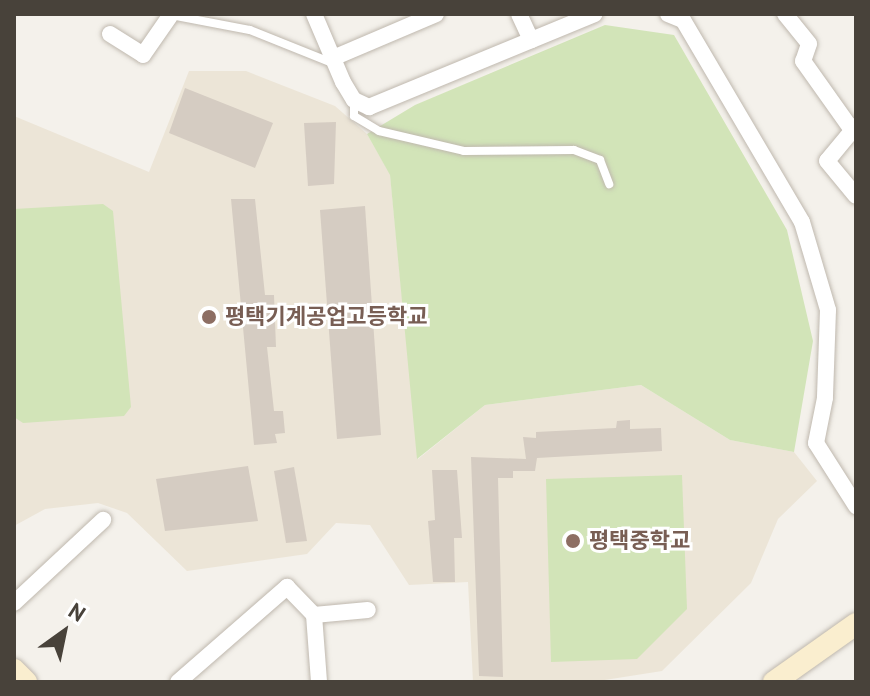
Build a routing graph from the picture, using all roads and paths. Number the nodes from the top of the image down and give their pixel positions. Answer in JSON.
{"nodes":[{"id":1,"x":436,"y":14,"type":"edge"},
{"id":2,"x":519,"y":14,"type":"edge"},
{"id":3,"x":595,"y":14,"type":"edge"},
{"id":4,"x":668,"y":14,"type":"edge"},
{"id":5,"x":785,"y":14,"type":"edge"},
{"id":6,"x":170,"y":15,"type":"edge"},
{"id":7,"x":319,"y":15,"type":"edge"},
{"id":8,"x":110,"y":34,"type":"dead end"},
{"id":9,"x":531,"y":40,"type":"junction"},
{"id":10,"x":334,"y":61,"type":"junction"},
{"id":11,"x":354,"y":100,"type":"junction"},
{"id":12,"x":854,"y":128,"type":"edge"},
{"id":13,"x":609,"y":184,"type":"dead end"},
{"id":14,"x":856,"y":196,"type":"edge"},
{"id":15,"x":856,"y":506,"type":"edge"},
{"id":16,"x":103,"y":520,"type":"dead end"},
{"id":17,"x":14,"y":603,"type":"edge"},
{"id":18,"x":368,"y":610,"type":"dead end"},
{"id":19,"x":314,"y":615,"type":"junction"},
{"id":20,"x":856,"y":624,"type":"edge"},
{"id":21,"x":14,"y":670,"type":"edge"},
{"id":22,"x":26,"y":682,"type":"edge"},
{"id":23,"x":178,"y":682,"type":"edge"},
{"id":24,"x":319,"y":682,"type":"edge"},
{"id":25,"x":774,"y":682,"type":"edge"}],
"edges":[{"from":1,"to":10,"type":"street"},
{"from":2,"to":9,"type":"street"},
{"from":3,"to":9,"type":"street"},
{"from":4,"to":15,"type":"street"},
{"from":5,"to":12,"type":"street"},
{"from":6,"to":8,"type":"street"},
{"from":6,"to":10,"type":"lane"},
{"from":7,"to":10,"type":"street"},
{"from":9,"to":11,"type":"street"},
{"from":10,"to":11,"type":"street"},
{"from":11,"to":13,"type":"lane"},
{"from":12,"to":14,"type":"street"},
{"from":16,"to":17,"type":"street"},
{"from":18,"to":19,"type":"street"},
{"from":19,"to":23,"type":"street"},
{"from":19,"to":24,"type":"street"},
{"from":20,"to":25,"type":"street"},
{"from":21,"to":22,"type":"street"}]}
